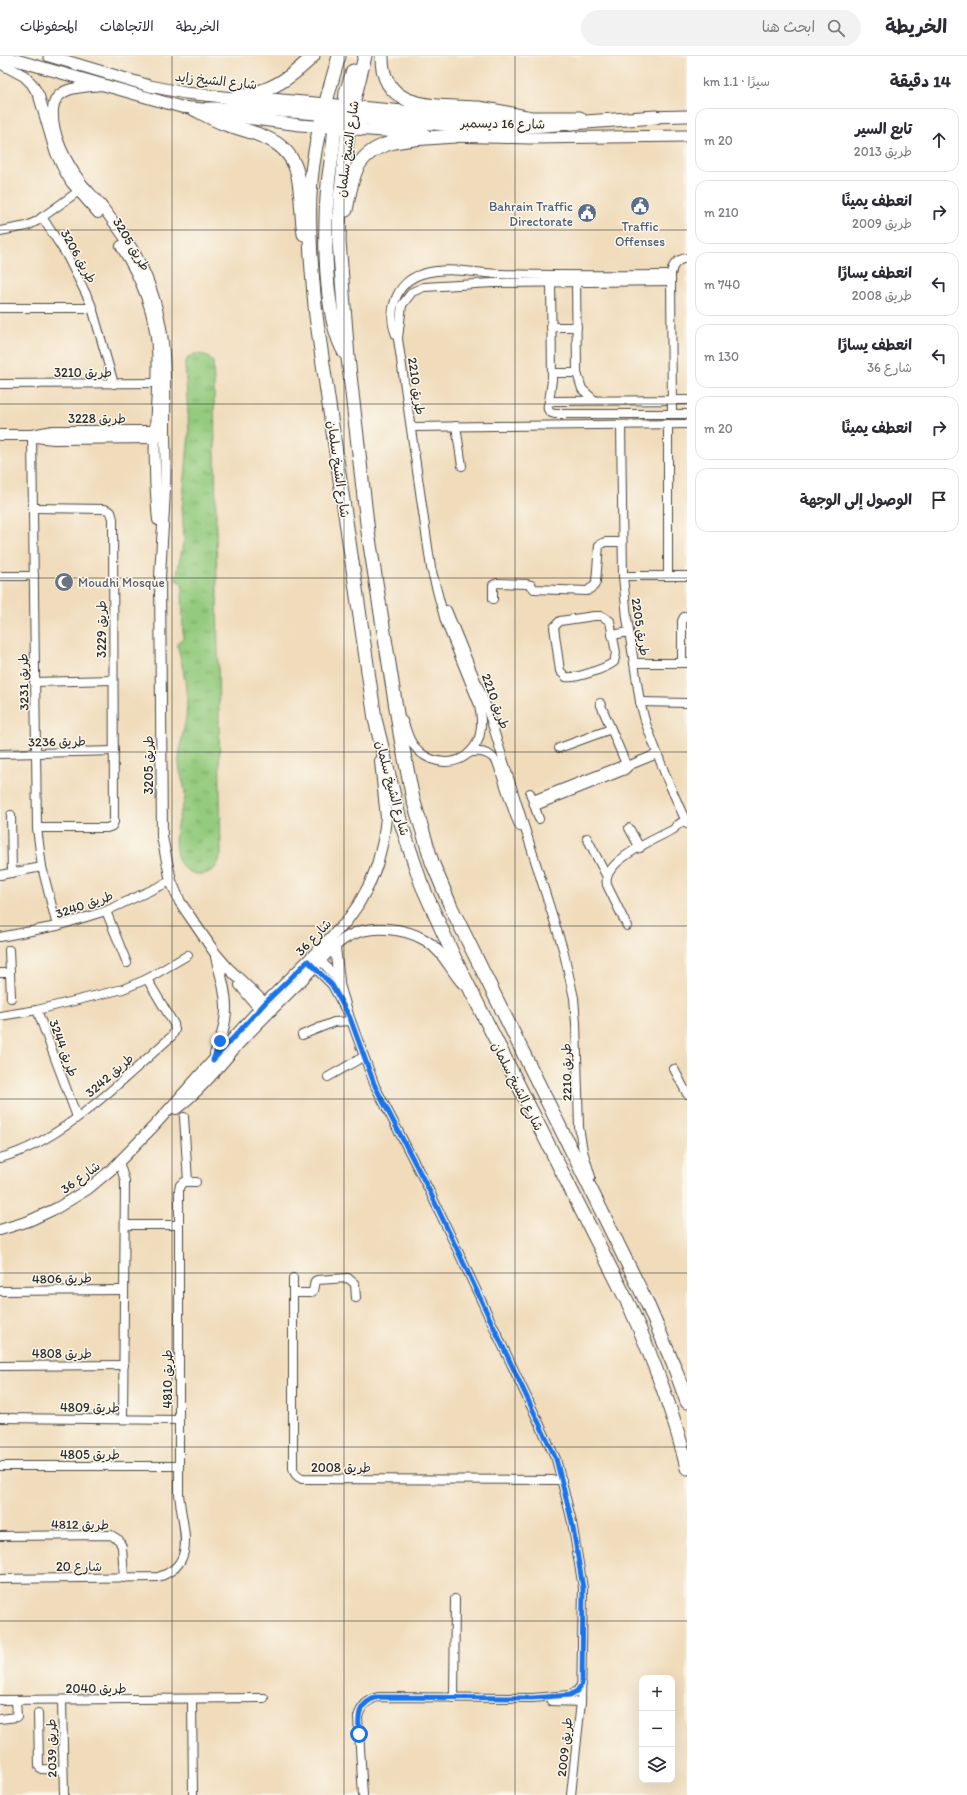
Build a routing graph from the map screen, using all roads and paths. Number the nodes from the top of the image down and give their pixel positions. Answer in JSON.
{"nodes":[{"id":1,"x":2,"y":56,"type":"edge"},
{"id":2,"x":49,"y":56,"type":"edge"},
{"id":3,"x":313,"y":56,"type":"edge"},
{"id":4,"x":339,"y":56,"type":"edge"},
{"id":5,"x":358,"y":56,"type":"edge"},
{"id":6,"x":365,"y":56,"type":"edge"},
{"id":7,"x":382,"y":56,"type":"edge"},
{"id":8,"x":0,"y":63,"type":"edge"},
{"id":9,"x":105,"y":85,"type":"junction"},
{"id":10,"x":233,"y":98,"type":"junction"},
{"id":11,"x":200,"y":109,"type":"junction"},
{"id":12,"x":385,"y":110,"type":"joint"},
{"id":13,"x":339,"y":115,"type":"junction"},
{"id":14,"x":687,"y":116,"type":"edge"},
{"id":15,"x":527,"y":117,"type":"junction"},
{"id":16,"x":656,"y":117,"type":"junction"},
{"id":17,"x":320,"y":126,"type":"junction"},
{"id":18,"x":687,"y":131,"type":"edge"},
{"id":19,"x":455,"y":136,"type":"junction"},
{"id":20,"x":673,"y":136,"type":"junction"},
{"id":21,"x":687,"y":136,"type":"edge"},
{"id":22,"x":82,"y":189,"type":"junction"},
{"id":23,"x":42,"y":217,"type":"junction"},
{"id":24,"x":0,"y":231,"type":"edge"},
{"id":25,"x":339,"y":241,"type":"junction"},
{"id":26,"x":687,"y":258,"type":"edge"},
{"id":27,"x":441,"y":271,"type":"junction"},
{"id":28,"x":312,"y":274,"type":"junction"},
{"id":29,"x":502,"y":274,"type":"junction"},
{"id":30,"x":671,"y":278,"type":"junction"},
{"id":31,"x":551,"y":279,"type":"junction"},
{"id":32,"x":576,"y":279,"type":"junction"},
{"id":33,"x":502,"y":283,"type":"junction"},
{"id":34,"x":441,"y":286,"type":"junction"},
{"id":35,"x":0,"y":308,"type":"edge"},
{"id":36,"x":93,"y":308,"type":"junction"},
{"id":37,"x":551,"y":327,"type":"junction"},
{"id":38,"x":577,"y":327,"type":"junction"},
{"id":39,"x":398,"y":339,"type":"junction"},
{"id":40,"x":348,"y":358,"type":"junction"},
{"id":41,"x":552,"y":373,"type":"junction"},
{"id":42,"x":577,"y":373,"type":"junction"},
{"id":43,"x":162,"y":383,"type":"junction"},
{"id":44,"x":0,"y":384,"type":"edge"},
{"id":45,"x":114,"y":384,"type":"junction"},
{"id":46,"x":594,"y":400,"type":"junction"},
{"id":47,"x":672,"y":400,"type":"junction"},
{"id":48,"x":687,"y":400,"type":"edge"},
{"id":49,"x":549,"y":402,"type":"junction"},
{"id":50,"x":672,"y":414,"type":"junction"},
{"id":51,"x":687,"y":414,"type":"edge"},
{"id":52,"x":621,"y":424,"type":"junction"},
{"id":53,"x":668,"y":424,"type":"junction"},
{"id":54,"x":687,"y":424,"type":"edge"},
{"id":55,"x":165,"y":426,"type":"junction"},
{"id":56,"x":456,"y":426,"type":"junction"},
{"id":57,"x":411,"y":427,"type":"junction"},
{"id":58,"x":0,"y":435,"type":"edge"},
{"id":59,"x":32,"y":435,"type":"junction"},
{"id":60,"x":157,"y":435,"type":"junction"},
{"id":61,"x":165,"y":460,"type":"junction"},
{"id":62,"x":462,"y":466,"type":"dead end"},
{"id":63,"x":34,"y":508,"type":"junction"},
{"id":64,"x":622,"y":542,"type":"junction"},
{"id":65,"x":161,"y":544,"type":"junction"},
{"id":66,"x":0,"y":576,"type":"edge"},
{"id":67,"x":34,"y":576,"type":"junction"},
{"id":68,"x":623,"y":576,"type":"junction"},
{"id":69,"x":668,"y":576,"type":"junction"},
{"id":70,"x":687,"y":576,"type":"edge"},
{"id":71,"x":434,"y":579,"type":"junction"},
{"id":72,"x":493,"y":599,"type":"dead end"},
{"id":73,"x":687,"y":616,"type":"edge"},
{"id":74,"x":629,"y":632,"type":"junction"},
{"id":75,"x":612,"y":635,"type":"junction"},
{"id":76,"x":634,"y":663,"type":"junction"},
{"id":77,"x":685,"y":663,"type":"edge"},
{"id":78,"x":113,"y":680,"type":"junction"},
{"id":79,"x":34,"y":682,"type":"junction"},
{"id":80,"x":392,"y":688,"type":"junction"},
{"id":81,"x":640,"y":702,"type":"junction"},
{"id":82,"x":600,"y":703,"type":"dead end"},
{"id":83,"x":687,"y":703,"type":"edge"},
{"id":84,"x":375,"y":719,"type":"junction"},
{"id":85,"x":611,"y":729,"type":"junction"},
{"id":86,"x":560,"y":748,"type":"dead end"},
{"id":87,"x":114,"y":751,"type":"junction"},
{"id":88,"x":36,"y":753,"type":"junction"},
{"id":89,"x":469,"y":753,"type":"junction"},
{"id":90,"x":0,"y":754,"type":"edge"},
{"id":91,"x":657,"y":754,"type":"junction"},
{"id":92,"x":628,"y":764,"type":"junction"},
{"id":93,"x":11,"y":815,"type":"dead end"},
{"id":94,"x":539,"y":818,"type":"dead end"},
{"id":95,"x":686,"y":823,"type":"edge"},
{"id":96,"x":37,"y":828,"type":"junction"},
{"id":97,"x":629,"y":828,"type":"dead end"},
{"id":98,"x":526,"y":833,"type":"junction"},
{"id":99,"x":587,"y":838,"type":"dead end"},
{"id":100,"x":640,"y":848,"type":"junction"},
{"id":101,"x":42,"y":868,"type":"junction"},
{"id":102,"x":12,"y":873,"type":"junction"},
{"id":103,"x":0,"y":875,"type":"edge"},
{"id":104,"x":607,"y":877,"type":"junction"},
{"id":105,"x":171,"y":881,"type":"junction"},
{"id":106,"x":106,"y":911,"type":"junction"},
{"id":107,"x":57,"y":926,"type":"junction"},
{"id":108,"x":627,"y":926,"type":"dead end"},
{"id":109,"x":0,"y":937,"type":"edge"},
{"id":110,"x":335,"y":947,"type":"junction"},
{"id":111,"x":9,"y":950,"type":"dead end"},
{"id":112,"x":215,"y":953,"type":"junction"},
{"id":113,"x":188,"y":955,"type":"dead end"},
{"id":114,"x":315,"y":960,"type":"junction"},
{"id":115,"x":127,"y":963,"type":"dead end"},
{"id":116,"x":0,"y":973,"type":"edge"},
{"id":117,"x":10,"y":973,"type":"junction"},
{"id":118,"x":147,"y":978,"type":"junction"},
{"id":119,"x":339,"y":981,"type":"junction"},
{"id":120,"x":469,"y":990,"type":"junction"},
{"id":121,"x":11,"y":998,"type":"dead end"},
{"id":122,"x":265,"y":1009,"type":"junction"},
{"id":123,"x":38,"y":1010,"type":"junction"},
{"id":124,"x":0,"y":1016,"type":"edge"},
{"id":125,"x":351,"y":1020,"type":"junction"},
{"id":126,"x":302,"y":1036,"type":"dead end"},
{"id":127,"x":363,"y":1056,"type":"junction"},
{"id":128,"x":213,"y":1060,"type":"junction"},
{"id":129,"x":674,"y":1070,"type":"dead end"},
{"id":130,"x":328,"y":1078,"type":"dead end"},
{"id":131,"x":687,"y":1094,"type":"edge"},
{"id":132,"x":77,"y":1117,"type":"junction"},
{"id":133,"x":184,"y":1117,"type":"dead end"},
{"id":134,"x":154,"y":1126,"type":"junction"},
{"id":135,"x":0,"y":1158,"type":"edge"},
{"id":136,"x":119,"y":1162,"type":"junction"},
{"id":137,"x":178,"y":1224,"type":"junction"},
{"id":138,"x":124,"y":1225,"type":"junction"},
{"id":139,"x":3,"y":1229,"type":"edge"},
{"id":140,"x":293,"y":1278,"type":"dead end"},
{"id":141,"x":124,"y":1290,"type":"junction"},
{"id":142,"x":0,"y":1291,"type":"edge"},
{"id":143,"x":293,"y":1293,"type":"junction"},
{"id":144,"x":356,"y":1298,"type":"dead end"},
{"id":145,"x":646,"y":1303,"type":"junction"},
{"id":146,"x":124,"y":1365,"type":"junction"},
{"id":147,"x":0,"y":1366,"type":"edge"},
{"id":148,"x":687,"y":1402,"type":"edge"},
{"id":149,"x":0,"y":1418,"type":"edge"},
{"id":150,"x":123,"y":1419,"type":"junction"},
{"id":151,"x":179,"y":1420,"type":"junction"},
{"id":152,"x":0,"y":1466,"type":"edge"},
{"id":153,"x":179,"y":1466,"type":"junction"},
{"id":154,"x":687,"y":1468,"type":"edge"},
{"id":155,"x":562,"y":1480,"type":"junction"},
{"id":156,"x":0,"y":1536,"type":"edge"},
{"id":157,"x":124,"y":1578,"type":"junction"},
{"id":158,"x":158,"y":1578,"type":"joint"},
{"id":159,"x":0,"y":1579,"type":"edge"},
{"id":160,"x":455,"y":1598,"type":"dead end"},
{"id":161,"x":582,"y":1684,"type":"junction"},
{"id":162,"x":264,"y":1698,"type":"dead end"},
{"id":163,"x":454,"y":1698,"type":"junction"},
{"id":164,"x":532,"y":1698,"type":"junction"},
{"id":165,"x":0,"y":1700,"type":"edge"},
{"id":166,"x":16,"y":1700,"type":"junction"},
{"id":167,"x":62,"y":1700,"type":"junction"},
{"id":168,"x":192,"y":1700,"type":"junction"},
{"id":169,"x":581,"y":1702,"type":"junction"},
{"id":170,"x":38,"y":1713,"type":"dead end"},
{"id":171,"x":0,"y":1719,"type":"edge"},
{"id":172,"x":63,"y":1770,"type":"junction"},
{"id":173,"x":64,"y":1795,"type":"edge"},
{"id":174,"x":193,"y":1795,"type":"edge"},
{"id":175,"x":363,"y":1795,"type":"edge"},
{"id":176,"x":571,"y":1795,"type":"edge"}],
"edges":[{"from":1,"to":9,"type":"main road"},
{"from":2,"to":10,"type":"main road","name":"شارع الشيخ زايد"},
{"from":3,"to":10,"type":"main road"},
{"from":4,"to":13,"type":"main road","name":"شارع الشيخ سلمان"},
{"from":5,"to":13,"type":"main road"},
{"from":6,"to":13,"type":"main road","name":"شارع الشيخ سلمان"},
{"from":7,"to":15,"type":"main road"},
{"from":8,"to":22,"type":"street","name":"طريق 3205"},
{"from":9,"to":11,"type":"main road"},
{"from":9,"to":22,"type":"street","name":"طريق 3205"},
{"from":10,"to":13,"type":"main road","name":"شارع الشيخ زايد"},
{"from":11,"to":13,"type":"main road"},
{"from":11,"to":17,"type":"main road"},
{"from":11,"to":28,"type":"main road"},
{"from":12,"to":13,"type":"main road","name":"شارع الشيخ زايد"},
{"from":12,"to":15,"type":"main road","name":"شارع 16 ديسمبر"},
{"from":13,"to":16,"type":"main road"},
{"from":13,"to":17,"type":"main road","name":"شارع الشيخ سلمان"},
{"from":13,"to":19,"type":"main road","name":"شارع 16 ديسمبر"},
{"from":13,"to":25,"type":"main road","name":"شارع الشيخ سلمان"},
{"from":13,"to":40,"type":"main road"},
{"from":14,"to":16,"type":"main road","name":"شارع 16 ديسمبر"},
{"from":15,"to":16,"type":"main road","name":"شارع 16 ديسمبر"},
{"from":17,"to":28,"type":"main road","name":"شارع الشيخ سلمان"},
{"from":18,"to":20,"type":"main road"},
{"from":19,"to":20,"type":"main road","name":"شارع 16 ديسمبر"},
{"from":19,"to":25,"type":"main road"},
{"from":20,"to":21,"type":"main road","name":"شارع 16 ديسمبر"},
{"from":22,"to":23,"type":"street"},
{"from":22,"to":43,"type":"street","name":"طريق 3205"},
{"from":23,"to":24,"type":"street"},
{"from":23,"to":36,"type":"street","name":"طريق 3206"},
{"from":25,"to":40,"type":"main road","name":"شارع الشيخ سلمان"},
{"from":26,"to":30,"type":"street"},
{"from":27,"to":29,"type":"street"},
{"from":27,"to":34,"type":"street"},
{"from":27,"to":39,"type":"street"},
{"from":28,"to":84,"type":"main road","name":"شارع الشيخ سلمان"},
{"from":29,"to":31,"type":"street"},
{"from":29,"to":33,"type":"street"},
{"from":30,"to":32,"type":"street"},
{"from":30,"to":47,"type":"street"},
{"from":31,"to":32,"type":"street"},
{"from":31,"to":33,"type":"street"},
{"from":31,"to":37,"type":"street"},
{"from":32,"to":38,"type":"street"},
{"from":33,"to":34,"type":"street"},
{"from":34,"to":39,"type":"street"},
{"from":35,"to":36,"type":"street"},
{"from":36,"to":45,"type":"street","name":"طريق 3206"},
{"from":37,"to":38,"type":"street"},
{"from":37,"to":41,"type":"street"},
{"from":38,"to":42,"type":"street"},
{"from":39,"to":57,"type":"street","name":"طريق 2210"},
{"from":40,"to":80,"type":"main road","name":"شارع الشيخ سلمان"},
{"from":41,"to":42,"type":"street"},
{"from":41,"to":49,"type":"street"},
{"from":42,"to":46,"type":"street"},
{"from":43,"to":45,"type":"street","name":"طريق 3210"},
{"from":43,"to":55,"type":"street","name":"طريق 3205"},
{"from":43,"to":60,"type":"street","name":"طريق 3205"},
{"from":44,"to":45,"type":"street","name":"طريق 3210"},
{"from":46,"to":47,"type":"street"},
{"from":46,"to":49,"type":"street"},
{"from":47,"to":48,"type":"street"},
{"from":47,"to":50,"type":"street"},
{"from":49,"to":50,"type":"street"},
{"from":50,"to":51,"type":"street"},
{"from":52,"to":53,"type":"street"},
{"from":52,"to":56,"type":"street"},
{"from":52,"to":64,"type":"street","name":"طريق 2205"},
{"from":53,"to":54,"type":"street"},
{"from":53,"to":69,"type":"street"},
{"from":55,"to":60,"type":"street"},
{"from":55,"to":61,"type":"street","name":"طريق 3205"},
{"from":56,"to":57,"type":"street"},
{"from":56,"to":62,"type":"street"},
{"from":57,"to":71,"type":"street","name":"طريق 2210"},
{"from":58,"to":59,"type":"street","name":"طريق 3228"},
{"from":59,"to":60,"type":"street","name":"طريق 3228"},
{"from":59,"to":63,"type":"street","name":"طريق 3231"},
{"from":60,"to":61,"type":"street"},
{"from":60,"to":65,"type":"street","name":"طريق 3205"},
{"from":61,"to":65,"type":"street","name":"طريق 3205"},
{"from":63,"to":67,"type":"street","name":"طريق 3231"},
{"from":63,"to":78,"type":"street","name":"طريق 3229"},
{"from":64,"to":68,"type":"street","name":"طريق 2205"},
{"from":64,"to":72,"type":"street"},
{"from":65,"to":105,"type":"street","name":"طريق 3205"},
{"from":66,"to":67,"type":"street"},
{"from":67,"to":79,"type":"street","name":"طريق 3231"},
{"from":68,"to":69,"type":"street"},
{"from":68,"to":74,"type":"street","name":"طريق 2205"},
{"from":69,"to":70,"type":"street"},
{"from":71,"to":89,"type":"street","name":"طريق 2210"},
{"from":71,"to":98,"type":"street","name":"طريق 2210"},
{"from":73,"to":77,"type":"street"},
{"from":74,"to":75,"type":"street"},
{"from":74,"to":76,"type":"street","name":"طريق 2205"},
{"from":75,"to":75,"type":"street"},
{"from":76,"to":77,"type":"street"},
{"from":76,"to":81,"type":"street","name":"طريق 2205"},
{"from":78,"to":79,"type":"street"},
{"from":78,"to":87,"type":"street","name":"طريق 3229"},
{"from":79,"to":88,"type":"street","name":"طريق 3231"},
{"from":80,"to":89,"type":"street","name":"طريق 2210"},
{"from":80,"to":145,"type":"main road","name":"شارع الشيخ سلمان"},
{"from":81,"to":83,"type":"street"},
{"from":81,"to":91,"type":"street","name":"طريق 2205"},
{"from":82,"to":85,"type":"street"},
{"from":84,"to":114,"type":"street","name":"شارع 36"},
{"from":84,"to":120,"type":"main road","name":"شارع الشيخ سلمان"},
{"from":85,"to":86,"type":"street"},
{"from":85,"to":92,"type":"street"},
{"from":87,"to":88,"type":"street","name":"طريق 3236"},
{"from":87,"to":96,"type":"street","name":"طريق 3229"},
{"from":88,"to":90,"type":"street","name":"طريق 3236"},
{"from":88,"to":96,"type":"street","name":"طريق 3231"},
{"from":89,"to":98,"type":"street","name":"طريق 2210"},
{"from":91,"to":92,"type":"street"},
{"from":91,"to":95,"type":"street","name":"طريق 2205"},
{"from":92,"to":94,"type":"street"},
{"from":93,"to":102,"type":"street"},
{"from":95,"to":100,"type":"street"},
{"from":96,"to":101,"type":"street","name":"طريق 3231"},
{"from":97,"to":100,"type":"street"},
{"from":98,"to":145,"type":"street","name":"طريق 2210"},
{"from":99,"to":104,"type":"street"},
{"from":100,"to":104,"type":"street"},
{"from":101,"to":102,"type":"street"},
{"from":101,"to":107,"type":"street","name":"طريق 3231"},
{"from":102,"to":103,"type":"street"},
{"from":104,"to":108,"type":"street"},
{"from":105,"to":106,"type":"street","name":"طريق 3240"},
{"from":105,"to":112,"type":"street","name":"طريق 3205"},
{"from":106,"to":107,"type":"street","name":"طريق 3240"},
{"from":106,"to":115,"type":"street"},
{"from":107,"to":109,"type":"street","name":"طريق 3240"},
{"from":110,"to":114,"type":"street","name":"شارع 36"},
{"from":110,"to":119,"type":"street"},
{"from":110,"to":120,"type":"street","name":"شارع 36"},
{"from":111,"to":117,"type":"street"},
{"from":112,"to":122,"type":"street","name":"طريق 3205"},
{"from":112,"to":128,"type":"street"},
{"from":113,"to":118,"type":"street"},
{"from":114,"to":119,"type":"street"},
{"from":114,"to":122,"type":"street","name":"شارع 36"},
{"from":114,"to":125,"type":"street"},
{"from":116,"to":117,"type":"street"},
{"from":117,"to":121,"type":"street"},
{"from":118,"to":123,"type":"street"},
{"from":118,"to":132,"type":"street","name":"طريق 3242"},
{"from":119,"to":125,"type":"street"},
{"from":120,"to":154,"type":"main road","name":"شارع الشيخ سلمان"},
{"from":122,"to":128,"type":"street","name":"شارع 36"},
{"from":122,"to":134,"type":"street","name":"شارع 36"},
{"from":123,"to":124,"type":"street"},
{"from":123,"to":132,"type":"street","name":"طريق 3244"},
{"from":125,"to":126,"type":"street"},
{"from":125,"to":127,"type":"street"},
{"from":127,"to":130,"type":"street"},
{"from":127,"to":155,"type":"street"},
{"from":128,"to":134,"type":"street","name":"شارع 36"},
{"from":129,"to":131,"type":"street"},
{"from":132,"to":135,"type":"street","name":"طريق 3242"},
{"from":133,"to":137,"type":"street","name":"طريق 4810"},
{"from":134,"to":136,"type":"street","name":"شارع 36"},
{"from":136,"to":138,"type":"street"},
{"from":136,"to":139,"type":"street","name":"شارع 36"},
{"from":137,"to":138,"type":"street"},
{"from":137,"to":151,"type":"street","name":"طريق 4810"},
{"from":138,"to":141,"type":"street"},
{"from":140,"to":143,"type":"street","name":"طريق 2008"},
{"from":141,"to":142,"type":"street","name":"طريق 4806"},
{"from":141,"to":146,"type":"street"},
{"from":143,"to":144,"type":"street"},
{"from":143,"to":155,"type":"street","name":"طريق 2008"},
{"from":145,"to":148,"type":"main road","name":"شارع الشيخ سلمان"},
{"from":146,"to":147,"type":"street","name":"طريق 4808"},
{"from":146,"to":150,"type":"street"},
{"from":149,"to":150,"type":"street","name":"طريق 4809"},
{"from":150,"to":151,"type":"street","name":"طريق 4809"},
{"from":151,"to":153,"type":"street","name":"طريق 4810"},
{"from":152,"to":153,"type":"street","name":"طريق 4805"},
{"from":153,"to":158,"type":"street","name":"طريق 4810"},
{"from":155,"to":161,"type":"street"},
{"from":156,"to":157,"type":"street","name":"طريق 4812"},
{"from":157,"to":158,"type":"street","name":"شارع 20"},
{"from":157,"to":159,"type":"street","name":"شارع 20"},
{"from":160,"to":163,"type":"street"},
{"from":161,"to":164,"type":"street","name":"طريق 2009"},
{"from":161,"to":169,"type":"street","name":"طريق 2009"},
{"from":162,"to":168,"type":"street","name":"طريق 2040"},
{"from":163,"to":164,"type":"street","name":"طريق 2009"},
{"from":163,"to":175,"type":"street","name":"طريق 2009"},
{"from":164,"to":169,"type":"street","name":"طريق 2009"},
{"from":165,"to":166,"type":"street","name":"طريق 2040"},
{"from":166,"to":167,"type":"street","name":"طريق 2040"},
{"from":166,"to":171,"type":"street"},
{"from":167,"to":168,"type":"street","name":"طريق 2040"},
{"from":167,"to":172,"type":"street","name":"طريق 2039"},
{"from":168,"to":174,"type":"street"},
{"from":169,"to":176,"type":"street","name":"طريق 2009"},
{"from":170,"to":172,"type":"street"},
{"from":172,"to":173,"type":"street","name":"طريق 2039"}]}
